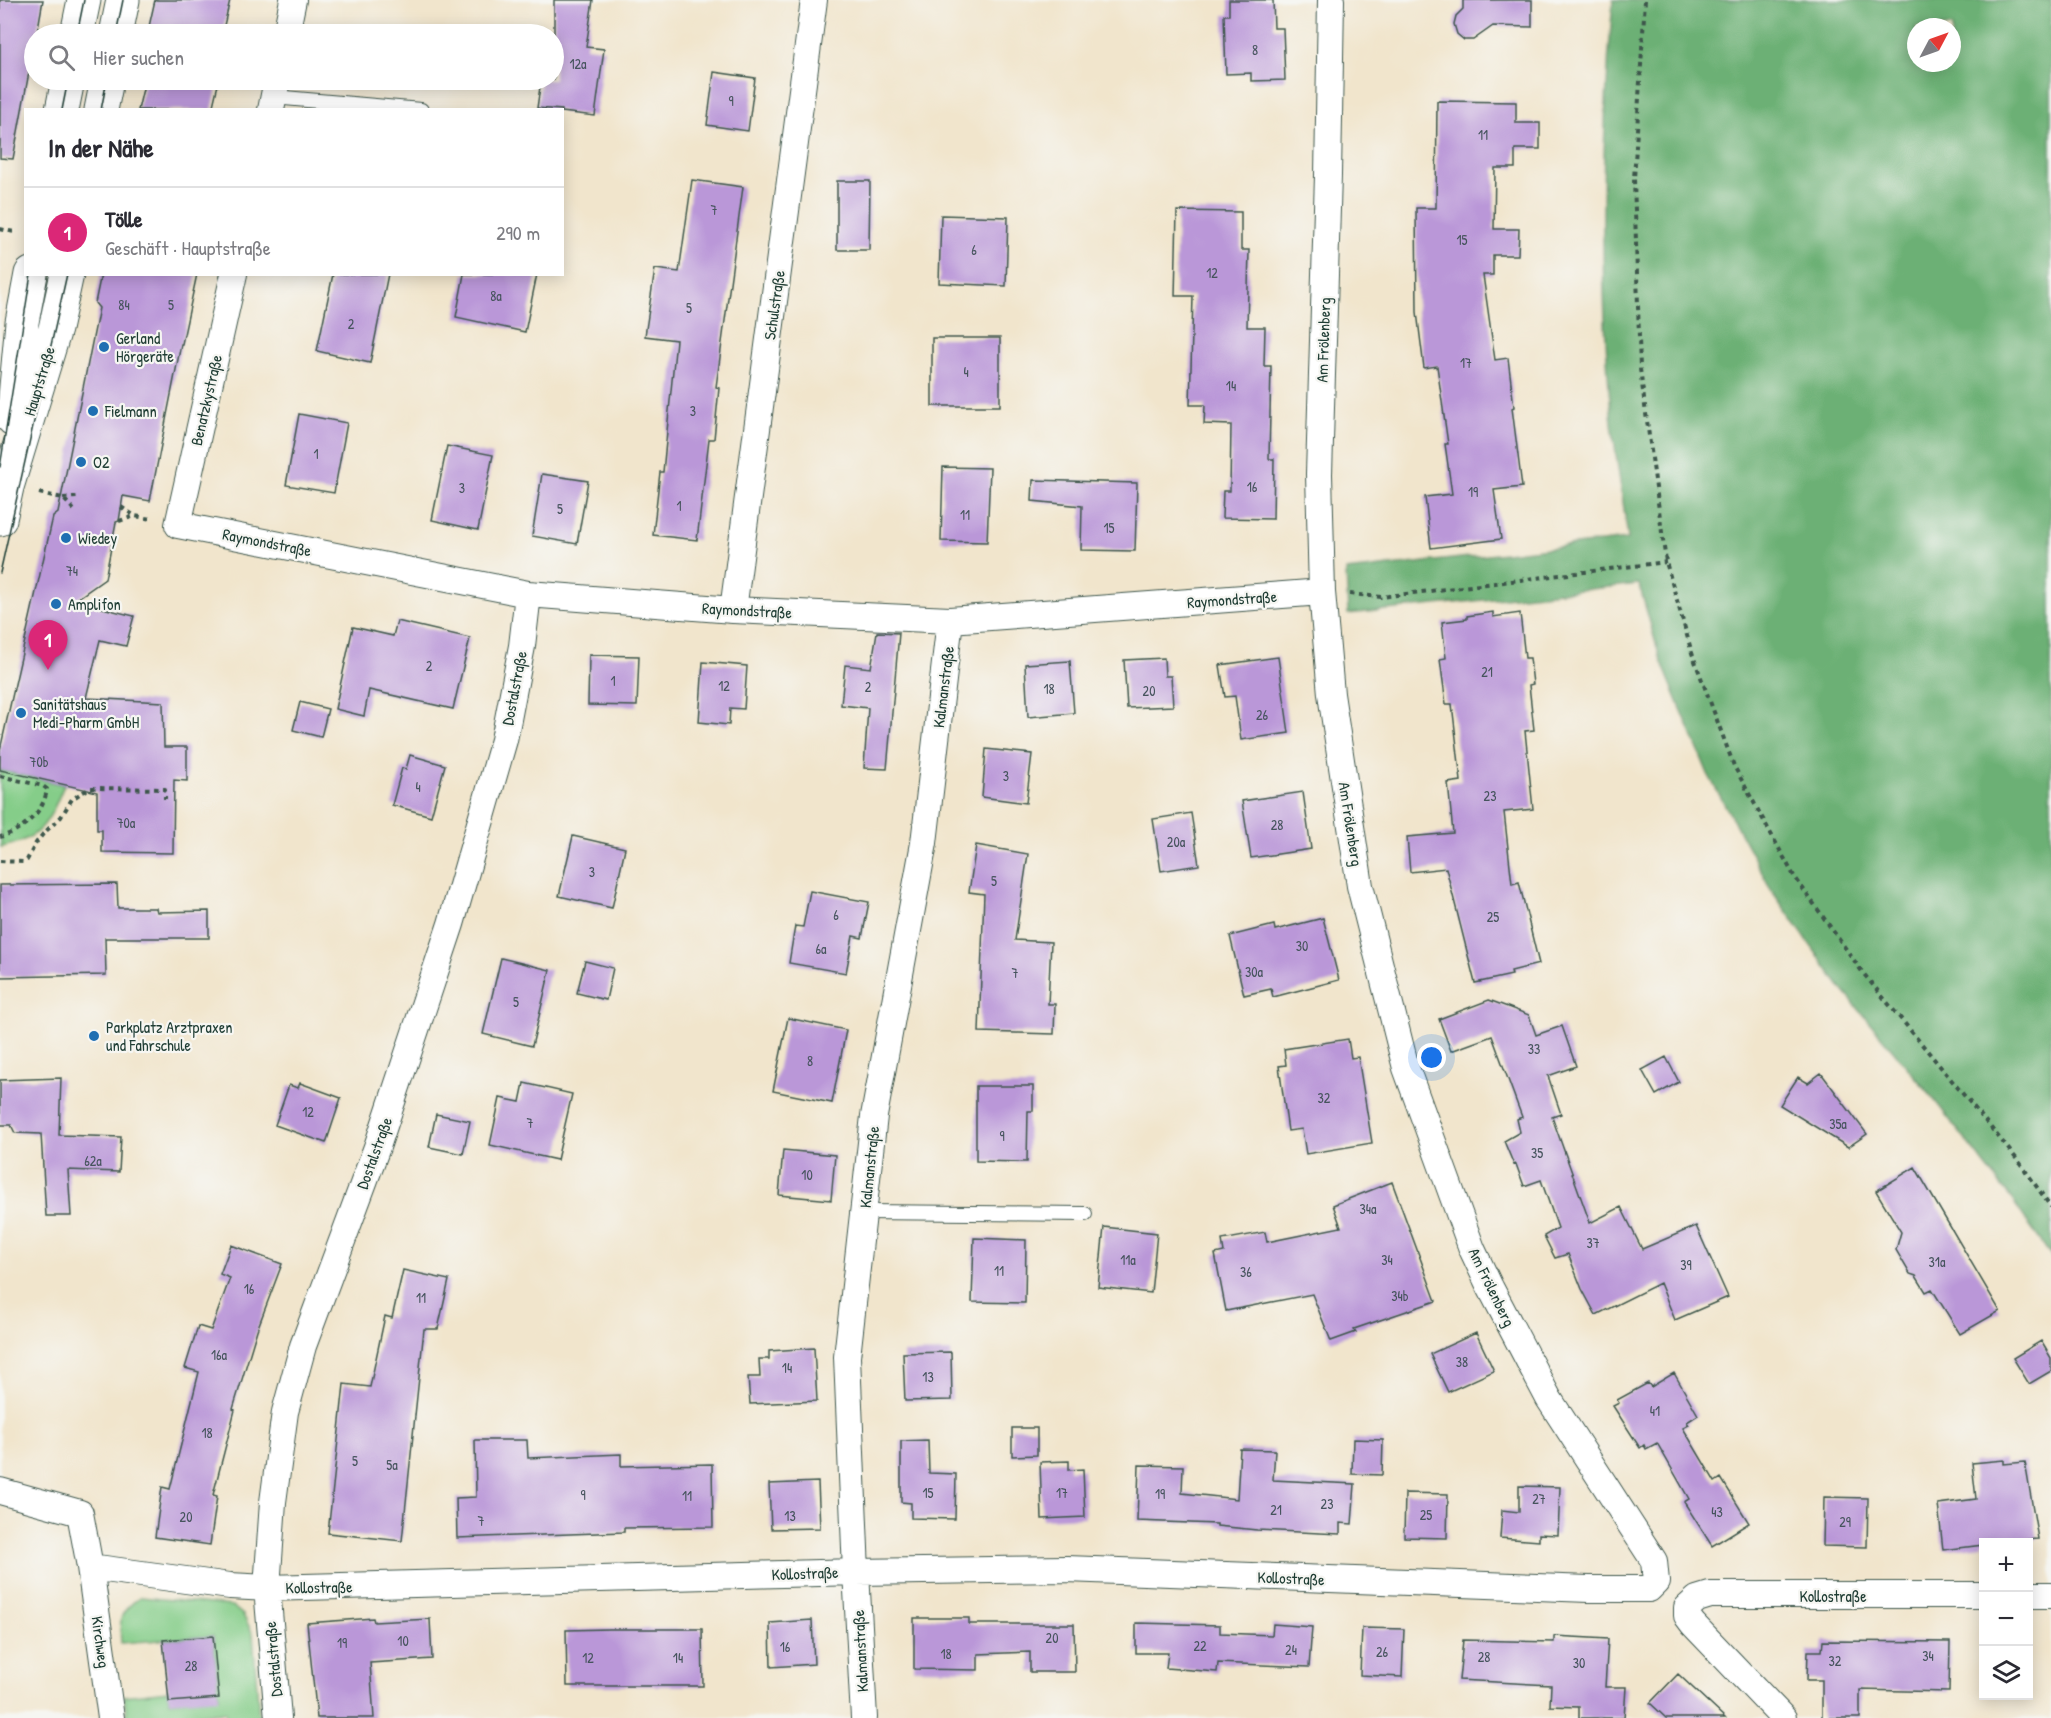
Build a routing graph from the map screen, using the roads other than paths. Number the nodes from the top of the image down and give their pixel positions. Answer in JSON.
{"nodes":[{"id":1,"x":84,"y":0,"type":"edge"},
{"id":2,"x":123,"y":0,"type":"edge"},
{"id":3,"x":294,"y":0,"type":"edge"},
{"id":4,"x":814,"y":0,"type":"edge"},
{"id":5,"x":1331,"y":0,"type":"edge"},
{"id":6,"x":79,"y":24,"type":"edge"},
{"id":7,"x":118,"y":24,"type":"edge"},
{"id":8,"x":288,"y":24,"type":"edge"},
{"id":9,"x":66,"y":90,"type":"edge"},
{"id":10,"x":105,"y":90,"type":"edge"},
{"id":11,"x":274,"y":95,"type":"edge"},
{"id":12,"x":62,"y":108,"type":"edge"},
{"id":13,"x":101,"y":108,"type":"edge"},
{"id":14,"x":401,"y":108,"type":"edge"},
{"id":15,"x":30,"y":276,"type":"edge"},
{"id":16,"x":67,"y":276,"type":"edge"},
{"id":17,"x":234,"y":276,"type":"edge"},
{"id":18,"x":21,"y":490,"type":"junction"},
{"id":19,"x":0,"y":519,"type":"edge"},
{"id":20,"x":178,"y":525,"type":"joint"},
{"id":21,"x":1322,"y":592,"type":"junction"},
{"id":22,"x":528,"y":594,"type":"junction"},
{"id":23,"x":733,"y":610,"type":"junction"},
{"id":24,"x":950,"y":620,"type":"junction"},
{"id":25,"x":863,"y":1212,"type":"junction"},
{"id":26,"x":1085,"y":1214,"type":"dead end"},
{"id":27,"x":0,"y":1491,"type":"edge"},
{"id":28,"x":90,"y":1567,"type":"junction"},
{"id":29,"x":856,"y":1572,"type":"junction"},
{"id":30,"x":1656,"y":1582,"type":"junction"},
{"id":31,"x":267,"y":1588,"type":"junction"},
{"id":32,"x":2051,"y":1594,"type":"edge"},
{"id":33,"x":1979,"y":1595,"type":"edge"},
{"id":34,"x":2033,"y":1595,"type":"edge"},
{"id":35,"x":1687,"y":1608,"type":"junction"},
{"id":36,"x":111,"y":1718,"type":"edge"},
{"id":37,"x":279,"y":1718,"type":"edge"},
{"id":38,"x":864,"y":1718,"type":"edge"},
{"id":39,"x":1783,"y":1718,"type":"edge"}],
"edges":[{"from":1,"to":6,"type":"street"},
{"from":2,"to":7,"type":"street"},
{"from":3,"to":8,"type":"street"},
{"from":4,"to":23,"type":"street","name":"Schulstraße"},
{"from":5,"to":21,"type":"street","name":"Am Frölenberg"},
{"from":9,"to":12,"type":"street"},
{"from":10,"to":13,"type":"street"},
{"from":11,"to":14,"type":"lane"},
{"from":15,"to":18,"type":"street","name":"Hauptstraße"},
{"from":16,"to":18,"type":"street","name":"Hauptstraße"},
{"from":17,"to":20,"type":"street","name":"Benatzkystraße"},
{"from":18,"to":19,"type":"street","name":"Hauptstraße"},
{"from":20,"to":22,"type":"street","name":"Raymondstraße"},
{"from":21,"to":24,"type":"street","name":"Raymondstraße"},
{"from":21,"to":30,"type":"street","name":"Am Frölenberg"},
{"from":22,"to":23,"type":"street","name":"Raymondstraße"},
{"from":22,"to":31,"type":"street","name":"Dostalstraße"},
{"from":23,"to":24,"type":"street","name":"Raymondstraße"},
{"from":24,"to":25,"type":"street","name":"Kalmanstraße"},
{"from":25,"to":26,"type":"lane"},
{"from":25,"to":29,"type":"street","name":"Kalmanstraße"},
{"from":27,"to":28,"type":"street"},
{"from":28,"to":31,"type":"street","name":"Kollostraße"},
{"from":28,"to":36,"type":"street","name":"Kirchweg"},
{"from":29,"to":30,"type":"street","name":"Kollostraße"},
{"from":29,"to":31,"type":"street","name":"Kollostraße"},
{"from":29,"to":38,"type":"street","name":"Kalmanstraße"},
{"from":30,"to":35,"type":"street"},
{"from":31,"to":37,"type":"street","name":"Dostalstraße"},
{"from":32,"to":34,"type":"street"},
{"from":33,"to":35,"type":"street","name":"Kollostraße"},
{"from":35,"to":39,"type":"street"}]}
